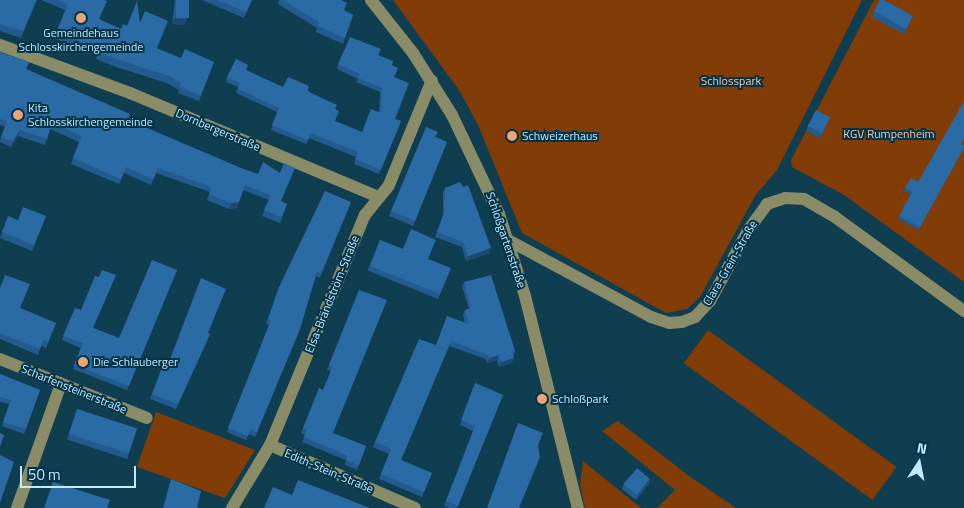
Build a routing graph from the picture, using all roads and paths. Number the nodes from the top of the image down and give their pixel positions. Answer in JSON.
{"nodes":[{"id":1,"x":371,"y":0,"type":"edge"},
{"id":2,"x":0,"y":45,"type":"edge"},
{"id":3,"x":432,"y":80,"type":"junction"},
{"id":4,"x":379,"y":197,"type":"junction"},
{"id":5,"x":508,"y":240,"type":"junction"},
{"id":6,"x":964,"y":311,"type":"edge"},
{"id":7,"x":0,"y":359,"type":"edge"},
{"id":8,"x":61,"y":384,"type":"junction"},
{"id":9,"x":147,"y":418,"type":"dead end"},
{"id":10,"x":270,"y":445,"type":"junction"},
{"id":11,"x":16,"y":508,"type":"edge"},
{"id":12,"x":232,"y":508,"type":"edge"},
{"id":13,"x":416,"y":508,"type":"edge"},
{"id":14,"x":578,"y":508,"type":"edge"}],
"edges":[{"from":1,"to":3,"type":"street","name":"Schloßgartenstraße"},
{"from":2,"to":4,"type":"street","name":"Dornbergerstraße"},
{"from":3,"to":4,"type":"street","name":"Elsa-Brändström-Straße"},
{"from":3,"to":5,"type":"street","name":"Schloßgartenstraße"},
{"from":4,"to":10,"type":"street","name":"Elsa-Brändström-Straße"},
{"from":5,"to":6,"type":"street","name":"Clara-Grein-Straße"},
{"from":5,"to":14,"type":"street","name":"Schloßgartenstraße"},
{"from":7,"to":8,"type":"street","name":"Scharfensteinerstraße"},
{"from":8,"to":9,"type":"street","name":"Scharfensteinerstraße"},
{"from":8,"to":11,"type":"street"},
{"from":10,"to":12,"type":"street","name":"Elsa-Brändström-Straße"},
{"from":10,"to":13,"type":"street","name":"Edith-Stein-Straße"}]}
